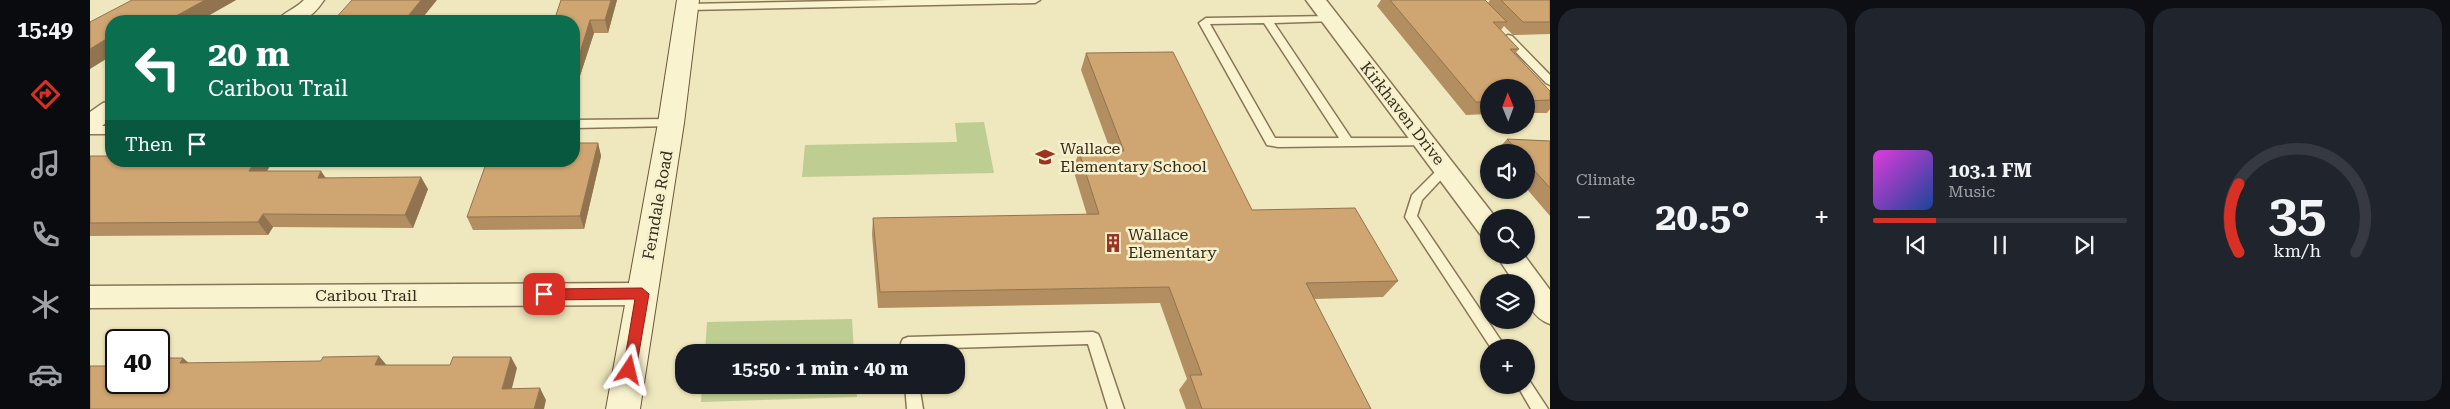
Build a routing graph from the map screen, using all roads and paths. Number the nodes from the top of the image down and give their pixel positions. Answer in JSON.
{"nodes":[{"id":1,"x":314,"y":0,"type":"edge"},
{"id":2,"x":1035,"y":0,"type":"edge"},
{"id":3,"x":1316,"y":0,"type":"edge"},
{"id":4,"x":837,"y":2,"type":"edge"},
{"id":5,"x":687,"y":3,"type":"edge"},
{"id":6,"x":298,"y":15,"type":"edge"},
{"id":7,"x":1267,"y":20,"type":"junction"},
{"id":8,"x":1331,"y":20,"type":"junction"},
{"id":9,"x":1497,"y":27,"type":"edge"},
{"id":10,"x":1550,"y":82,"type":"edge"},
{"id":11,"x":105,"y":112,"type":"edge"},
{"id":12,"x":90,"y":123,"type":"edge"},
{"id":13,"x":671,"y":123,"type":"junction"},
{"id":14,"x":580,"y":124,"type":"edge"},
{"id":15,"x":90,"y":130,"type":"edge"},
{"id":16,"x":105,"y":130,"type":"edge"},
{"id":17,"x":1348,"y":142,"type":"junction"},
{"id":18,"x":1426,"y":142,"type":"junction"},
{"id":19,"x":1446,"y":168,"type":"junction"},
{"id":20,"x":1480,"y":215,"type":"edge"},
{"id":21,"x":1515,"y":264,"type":"edge"},
{"id":22,"x":642,"y":294,"type":"junction"},
{"id":23,"x":90,"y":297,"type":"edge"},
{"id":24,"x":1550,"y":312,"type":"edge"},
{"id":25,"x":1493,"y":339,"type":"edge"},
{"id":26,"x":908,"y":344,"type":"edge"},
{"id":27,"x":913,"y":394,"type":"edge"},
{"id":28,"x":1530,"y":394,"type":"edge"},
{"id":29,"x":623,"y":409,"type":"edge"},
{"id":30,"x":915,"y":409,"type":"edge"},
{"id":31,"x":1116,"y":409,"type":"edge"},
{"id":32,"x":1540,"y":409,"type":"edge"}],
"edges":[{"from":1,"to":6,"type":"street"},
{"from":2,"to":4,"type":"lane"},
{"from":3,"to":8,"type":"street","name":"Kirkhaven Drive"},
{"from":4,"to":5,"type":"lane"},
{"from":5,"to":13,"type":"street","name":"Ferndale Road"},
{"from":7,"to":8,"type":"lane"},
{"from":7,"to":17,"type":"lane"},
{"from":7,"to":17,"type":"lane"},
{"from":8,"to":18,"type":"street","name":"Kirkhaven Drive"},
{"from":9,"to":10,"type":"lane"},
{"from":11,"to":12,"type":"street"},
{"from":13,"to":14,"type":"lane"},
{"from":13,"to":22,"type":"street","name":"Ferndale Road"},
{"from":15,"to":16,"type":"lane"},
{"from":17,"to":18,"type":"lane"},
{"from":18,"to":19,"type":"street","name":"Kirkhaven Drive"},
{"from":19,"to":20,"type":"street","name":"Kirkhaven Drive"},
{"from":19,"to":25,"type":"lane"},
{"from":21,"to":24,"type":"street"},
{"from":22,"to":23,"type":"street","name":"Caribou Trail"},
{"from":22,"to":29,"type":"street","name":"Ferndale Road"},
{"from":26,"to":31,"type":"lane"},
{"from":27,"to":30,"type":"lane"},
{"from":28,"to":32,"type":"lane"}]}
